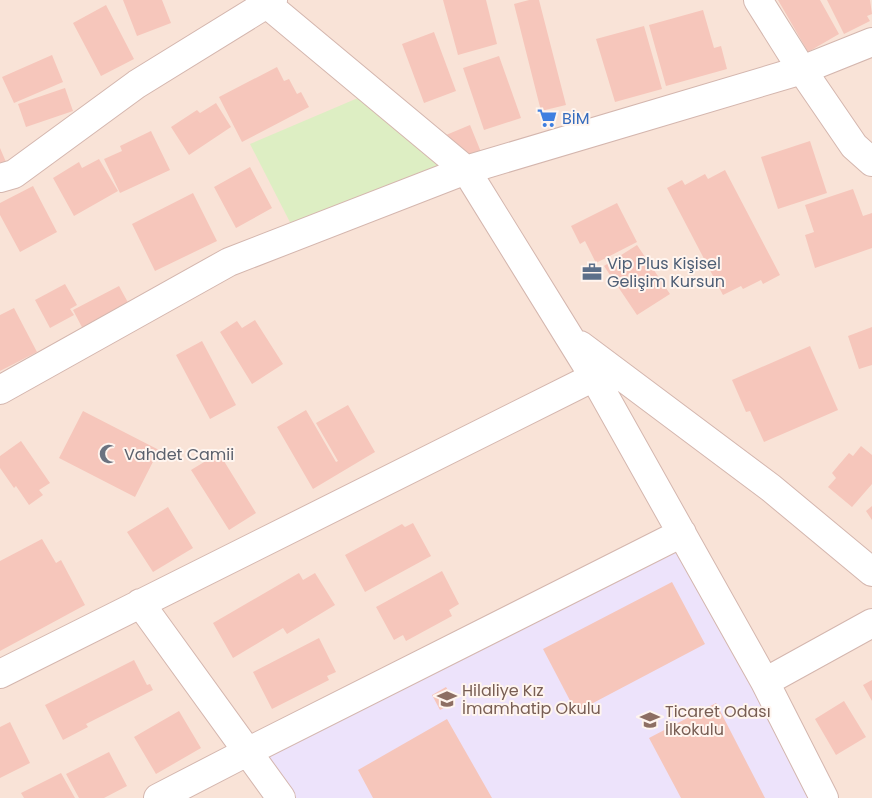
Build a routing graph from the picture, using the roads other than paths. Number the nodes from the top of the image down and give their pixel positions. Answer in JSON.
{"nodes":[{"id":1,"x":758,"y":0,"type":"edge"},
{"id":2,"x":267,"y":1,"type":"edge"},
{"id":3,"x":872,"y":42,"type":"edge"},
{"id":4,"x":802,"y":70,"type":"junction"},
{"id":5,"x":872,"y":162,"type":"edge"},
{"id":6,"x":466,"y":170,"type":"junction"},
{"id":7,"x":0,"y":178,"type":"edge"},
{"id":8,"x":569,"y":336,"type":"junction"},
{"id":9,"x":594,"y":377,"type":"junction"},
{"id":10,"x":0,"y":390,"type":"edge"},
{"id":11,"x":682,"y":533,"type":"junction"},
{"id":12,"x":872,"y":572,"type":"edge"},
{"id":13,"x":140,"y":603,"type":"junction"},
{"id":14,"x":872,"y":623,"type":"edge"},
{"id":15,"x":0,"y":674,"type":"edge"},
{"id":16,"x":765,"y":682,"type":"junction"},
{"id":17,"x":247,"y":752,"type":"junction"},
{"id":18,"x":158,"y":798,"type":"edge"},
{"id":19,"x":281,"y":798,"type":"edge"},
{"id":20,"x":824,"y":798,"type":"edge"}],
"edges":[{"from":1,"to":4,"type":"street"},
{"from":2,"to":6,"type":"street"},
{"from":2,"to":7,"type":"street"},
{"from":3,"to":4,"type":"street"},
{"from":4,"to":5,"type":"street"},
{"from":4,"to":6,"type":"street"},
{"from":6,"to":8,"type":"street"},
{"from":6,"to":10,"type":"street"},
{"from":8,"to":9,"type":"street"},
{"from":8,"to":12,"type":"street"},
{"from":9,"to":11,"type":"street"},
{"from":9,"to":13,"type":"street"},
{"from":11,"to":16,"type":"street"},
{"from":11,"to":17,"type":"street"},
{"from":13,"to":15,"type":"street"},
{"from":13,"to":17,"type":"street"},
{"from":14,"to":16,"type":"street"},
{"from":16,"to":20,"type":"street"},
{"from":17,"to":18,"type":"street"},
{"from":17,"to":19,"type":"street"}]}
